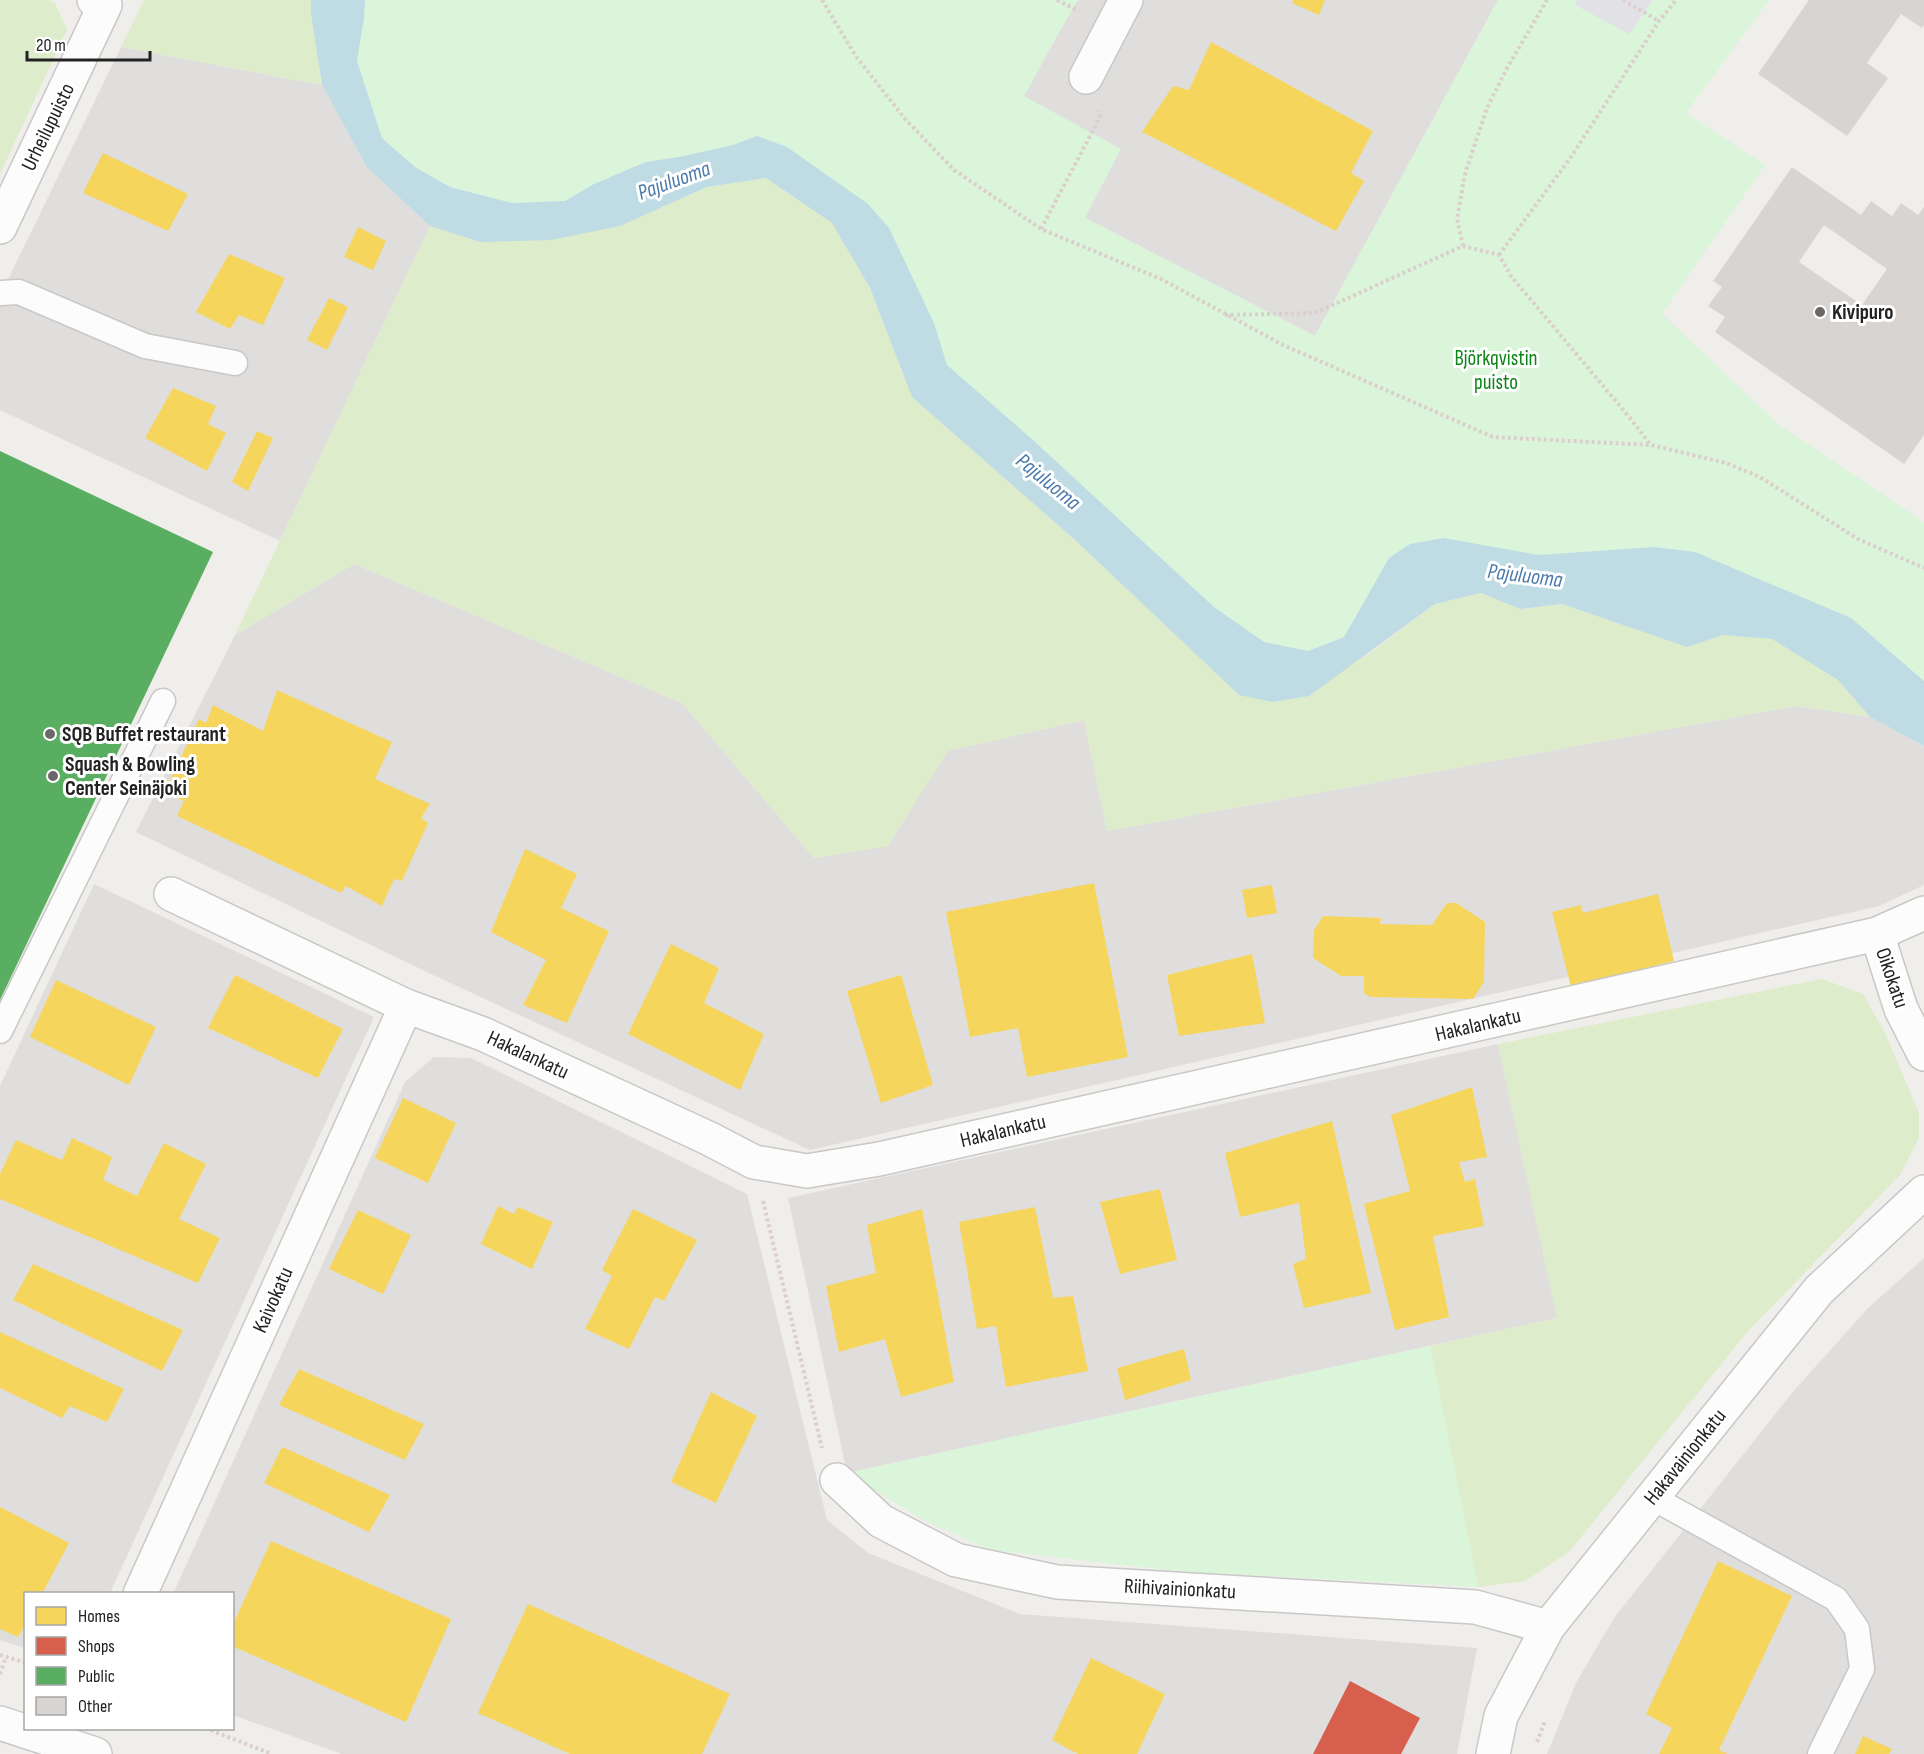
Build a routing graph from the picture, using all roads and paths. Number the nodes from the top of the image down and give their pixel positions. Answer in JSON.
{"nodes":[{"id":1,"x":94,"y":0,"type":"edge"},
{"id":2,"x":822,"y":0,"type":"edge"},
{"id":3,"x":1126,"y":0,"type":"edge"},
{"id":4,"x":1547,"y":0,"type":"edge"},
{"id":5,"x":1623,"y":0,"type":"edge"},
{"id":6,"x":1676,"y":0,"type":"edge"},
{"id":7,"x":1659,"y":21,"type":"junction"},
{"id":8,"x":1086,"y":77,"type":"joint"},
{"id":9,"x":0,"y":227,"type":"edge"},
{"id":10,"x":1041,"y":229,"type":"junction"},
{"id":11,"x":1463,"y":246,"type":"junction"},
{"id":12,"x":1498,"y":255,"type":"junction"},
{"id":13,"x":0,"y":292,"type":"edge"},
{"id":14,"x":1224,"y":315,"type":"junction"},
{"id":15,"x":235,"y":363,"type":"dead end"},
{"id":16,"x":1651,"y":445,"type":"junction"},
{"id":17,"x":1924,"y":568,"type":"edge"},
{"id":18,"x":163,"y":701,"type":"dead end"},
{"id":19,"x":171,"y":894,"type":"dead end"},
{"id":20,"x":1924,"y":913,"type":"edge"},
{"id":21,"x":1877,"y":934,"type":"junction"},
{"id":22,"x":406,"y":1006,"type":"junction"},
{"id":23,"x":0,"y":1031,"type":"edge"},
{"id":24,"x":1924,"y":1054,"type":"edge"},
{"id":25,"x":754,"y":1162,"type":"junction"},
{"id":26,"x":1924,"y":1192,"type":"edge"},
{"id":27,"x":837,"y":1480,"type":"joint"},
{"id":28,"x":1653,"y":1498,"type":"junction"},
{"id":29,"x":140,"y":1592,"type":"edge"},
{"id":30,"x":1548,"y":1627,"type":"junction"},
{"id":31,"x":0,"y":1655,"type":"edge"},
{"id":32,"x":6,"y":1657,"type":"junction"},
{"id":33,"x":24,"y":1662,"type":"edge"},
{"id":34,"x":0,"y":1674,"type":"edge"},
{"id":35,"x":0,"y":1723,"type":"edge"},
{"id":36,"x":210,"y":1730,"type":"edge"},
{"id":37,"x":71,"y":1745,"type":"edge"},
{"id":38,"x":272,"y":1754,"type":"edge"},
{"id":39,"x":1493,"y":1754,"type":"edge"},
{"id":40,"x":1820,"y":1754,"type":"edge"}],
"edges":[{"from":1,"to":9,"type":"street","name":"Urheilupuisto"},
{"from":2,"to":10,"type":"path"},
{"from":3,"to":8,"type":"street"},
{"from":4,"to":11,"type":"path"},
{"from":5,"to":7,"type":"path"},
{"from":6,"to":7,"type":"path"},
{"from":7,"to":12,"type":"path"},
{"from":8,"to":10,"type":"path"},
{"from":10,"to":14,"type":"path"},
{"from":11,"to":12,"type":"path"},
{"from":11,"to":14,"type":"path"},
{"from":12,"to":16,"type":"path"},
{"from":13,"to":15,"type":"lane"},
{"from":14,"to":16,"type":"path"},
{"from":16,"to":17,"type":"path"},
{"from":18,"to":23,"type":"lane"},
{"from":19,"to":22,"type":"street","name":"Hakalankatu"},
{"from":20,"to":21,"type":"street","name":"Hakalankatu"},
{"from":21,"to":24,"type":"street","name":"Oikokatu"},
{"from":21,"to":25,"type":"street","name":"Hakalankatu"},
{"from":22,"to":25,"type":"street","name":"Hakalankatu"},
{"from":22,"to":29,"type":"street","name":"Kaivokatu"},
{"from":25,"to":27,"type":"path"},
{"from":26,"to":28,"type":"street","name":"Hakavainionkatu"},
{"from":27,"to":30,"type":"street","name":"Riihivainionkatu"},
{"from":28,"to":30,"type":"street","name":"Hakavainionkatu"},
{"from":28,"to":40,"type":"lane"},
{"from":30,"to":39,"type":"street","name":"Hakavainionkatu"},
{"from":31,"to":32,"type":"path"},
{"from":32,"to":33,"type":"path"},
{"from":32,"to":34,"type":"path"},
{"from":35,"to":37,"type":"street"},
{"from":36,"to":38,"type":"path"}]}
